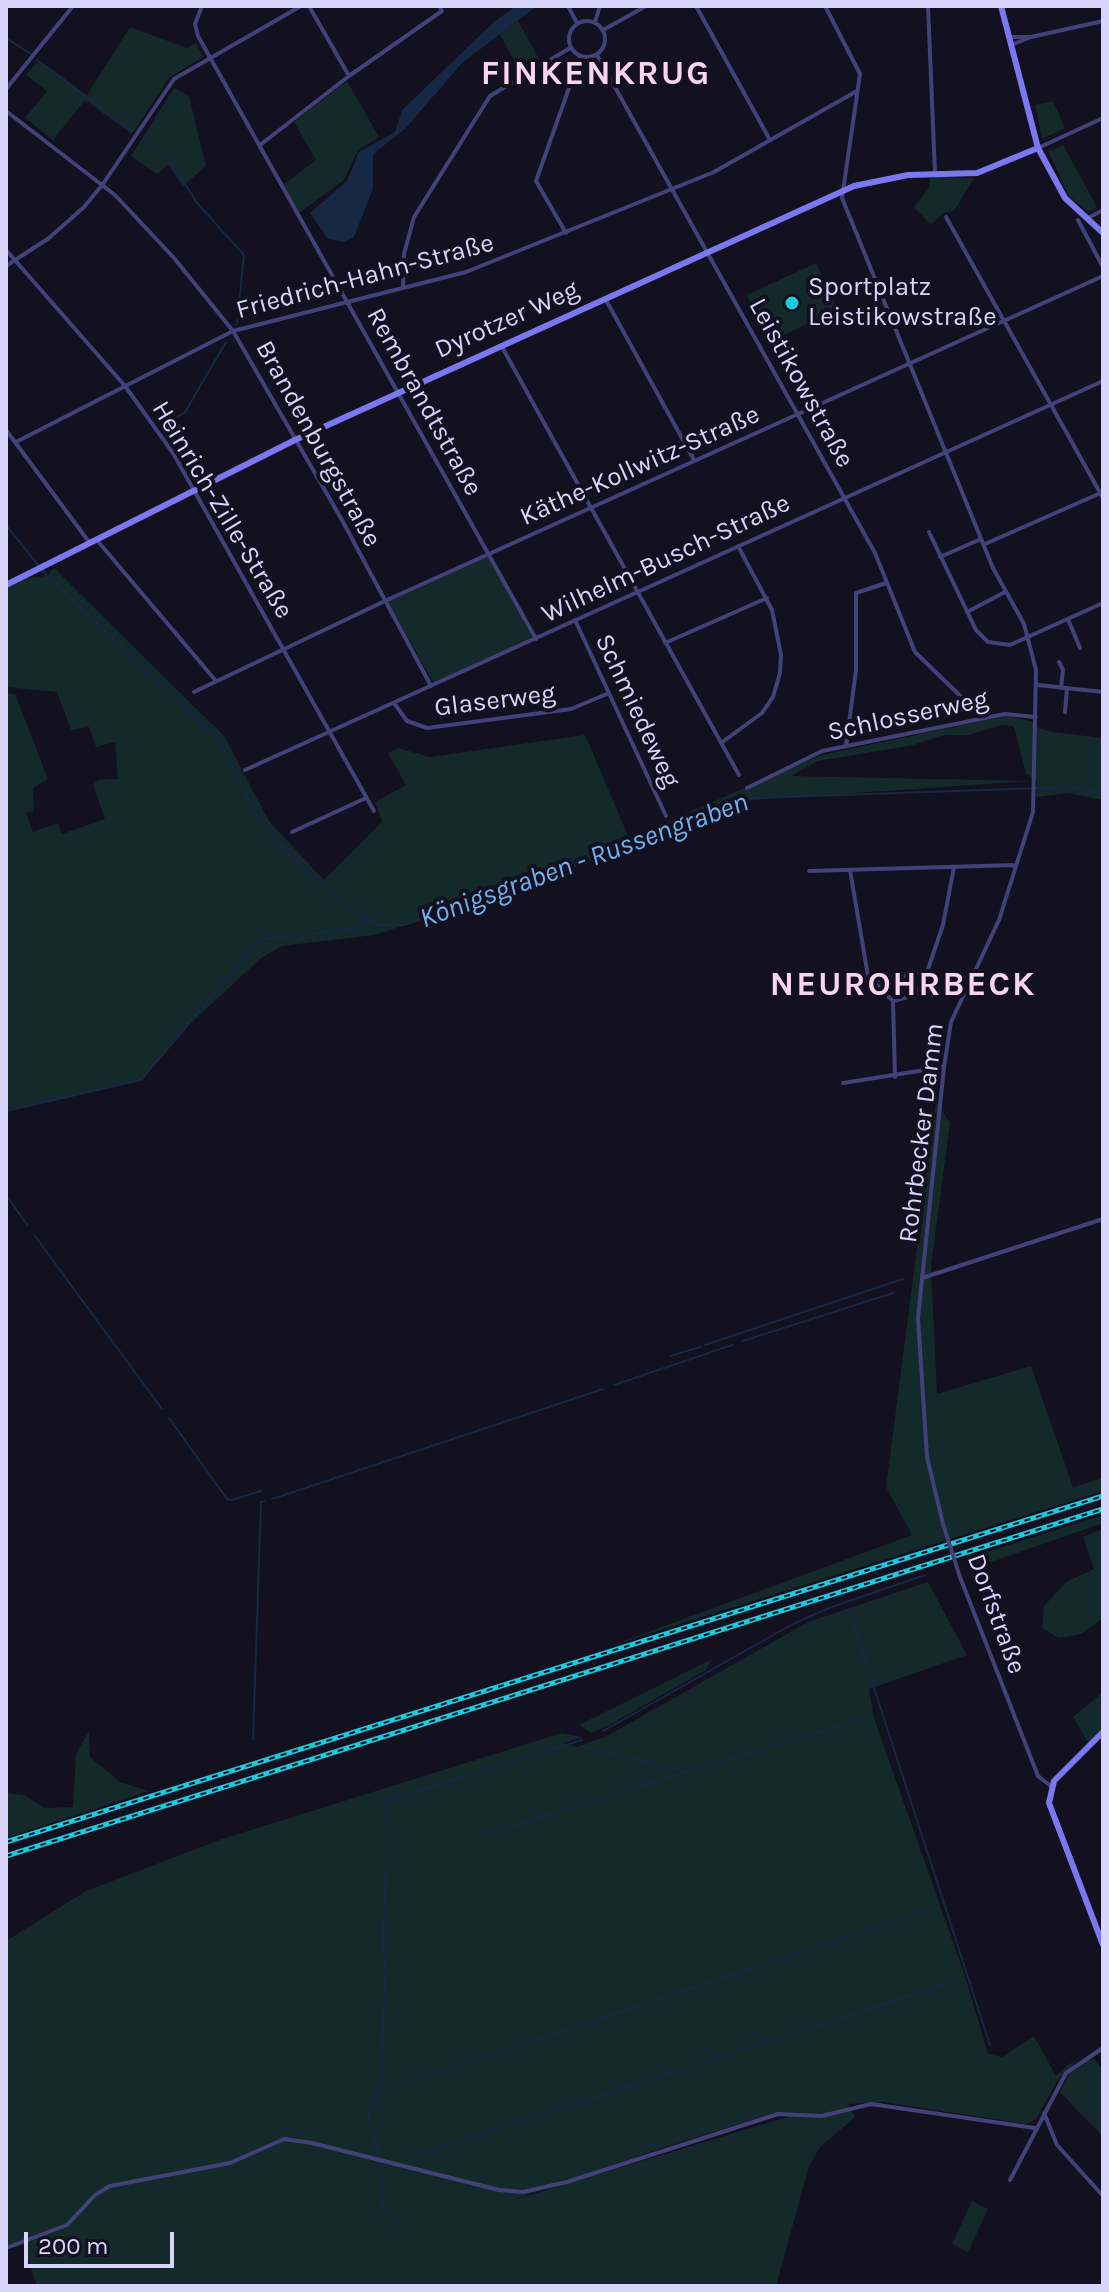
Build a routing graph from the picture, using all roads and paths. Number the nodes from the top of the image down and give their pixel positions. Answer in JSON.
{"nodes":[{"id":1,"x":73,"y":6,"type":"edge"},
{"id":2,"x":202,"y":6,"type":"edge"},
{"id":3,"x":301,"y":6,"type":"edge"},
{"id":4,"x":309,"y":6,"type":"edge"},
{"id":5,"x":439,"y":6,"type":"edge"},
{"id":6,"x":568,"y":6,"type":"edge"},
{"id":7,"x":600,"y":6,"type":"edge"},
{"id":8,"x":646,"y":6,"type":"edge"},
{"id":9,"x":696,"y":6,"type":"edge"},
{"id":10,"x":825,"y":6,"type":"edge"},
{"id":11,"x":928,"y":6,"type":"edge"},
{"id":12,"x":1001,"y":6,"type":"edge"},
{"id":13,"x":1103,"y":21,"type":"edge"},
{"id":14,"x":595,"y":22,"type":"junction"},
{"id":15,"x":577,"y":23,"type":"junction"},
{"id":16,"x":603,"y":30,"type":"junction"},
{"id":17,"x":1009,"y":37,"type":"junction"},
{"id":18,"x":1031,"y":37,"type":"junction"},
{"id":19,"x":1011,"y":45,"type":"junction"},
{"id":20,"x":570,"y":48,"type":"junction"},
{"id":21,"x":597,"y":55,"type":"junction"},
{"id":22,"x":210,"y":57,"type":"junction"},
{"id":23,"x":580,"y":57,"type":"junction"},
{"id":24,"x":349,"y":76,"type":"junction"},
{"id":25,"x":6,"y":89,"type":"edge"},
{"id":26,"x":857,"y":91,"type":"junction"},
{"id":27,"x":6,"y":111,"type":"edge"},
{"id":28,"x":1103,"y":118,"type":"edge"},
{"id":29,"x":771,"y":141,"type":"junction"},
{"id":30,"x":260,"y":145,"type":"junction"},
{"id":31,"x":1038,"y":148,"type":"junction"},
{"id":32,"x":935,"y":173,"type":"junction"},
{"id":33,"x":103,"y":184,"type":"junction"},
{"id":34,"x":672,"y":190,"type":"junction"},
{"id":35,"x":842,"y":191,"type":"junction"},
{"id":36,"x":1103,"y":210,"type":"edge"},
{"id":37,"x":946,"y":217,"type":"dead end"},
{"id":38,"x":1088,"y":218,"type":"junction"},
{"id":39,"x":1078,"y":220,"type":"dead end"},
{"id":40,"x":566,"y":233,"type":"junction"},
{"id":41,"x":1103,"y":233,"type":"edge"},
{"id":42,"x":6,"y":250,"type":"edge"},
{"id":43,"x":707,"y":252,"type":"junction"},
{"id":44,"x":17,"y":260,"type":"junction"},
{"id":45,"x":6,"y":266,"type":"edge"},
{"id":46,"x":1103,"y":267,"type":"edge"},
{"id":47,"x":1103,"y":276,"type":"edge"},
{"id":48,"x":403,"y":288,"type":"junction"},
{"id":49,"x":605,"y":298,"type":"junction"},
{"id":50,"x":347,"y":301,"type":"junction"},
{"id":51,"x":1003,"y":322,"type":"junction"},
{"id":52,"x":233,"y":331,"type":"junction"},
{"id":53,"x":501,"y":345,"type":"junction"},
{"id":54,"x":908,"y":364,"type":"junction"},
{"id":55,"x":1103,"y":381,"type":"edge"},
{"id":56,"x":125,"y":386,"type":"junction"},
{"id":57,"x":397,"y":392,"type":"junction"},
{"id":58,"x":1050,"y":405,"type":"junction"},
{"id":59,"x":797,"y":414,"type":"junction"},
{"id":60,"x":6,"y":430,"type":"edge"},
{"id":61,"x":295,"y":440,"type":"junction"},
{"id":62,"x":16,"y":442,"type":"junction"},
{"id":63,"x":944,"y":452,"type":"junction"},
{"id":64,"x":694,"y":461,"type":"junction"},
{"id":65,"x":194,"y":490,"type":"junction"},
{"id":66,"x":1102,"y":494,"type":"edge"},
{"id":67,"x":844,"y":498,"type":"junction"},
{"id":68,"x":592,"y":507,"type":"junction"},
{"id":69,"x":929,"y":532,"type":"dead end"},
{"id":70,"x":93,"y":540,"type":"junction"},
{"id":71,"x":982,"y":542,"type":"junction"},
{"id":72,"x":738,"y":546,"type":"junction"},
{"id":73,"x":488,"y":554,"type":"junction"},
{"id":74,"x":940,"y":557,"type":"junction"},
{"id":75,"x":886,"y":583,"type":"junction"},
{"id":76,"x":8,"y":584,"type":"edge"},
{"id":77,"x":638,"y":591,"type":"junction"},
{"id":78,"x":1005,"y":592,"type":"junction"},
{"id":79,"x":767,"y":598,"type":"junction"},
{"id":80,"x":385,"y":601,"type":"junction"},
{"id":81,"x":1103,"y":603,"type":"edge"},
{"id":82,"x":967,"y":612,"type":"junction"},
{"id":83,"x":1068,"y":619,"type":"junction"},
{"id":84,"x":575,"y":620,"type":"junction"},
{"id":85,"x":1028,"y":637,"type":"junction"},
{"id":86,"x":536,"y":639,"type":"junction"},
{"id":87,"x":665,"y":643,"type":"junction"},
{"id":88,"x":283,"y":648,"type":"junction"},
{"id":89,"x":1080,"y":648,"type":"dead end"},
{"id":90,"x":1059,"y":662,"type":"dead end"},
{"id":91,"x":216,"y":681,"type":"junction"},
{"id":92,"x":1037,"y":685,"type":"junction"},
{"id":93,"x":431,"y":686,"type":"junction"},
{"id":94,"x":1064,"y":688,"type":"junction"},
{"id":95,"x":194,"y":692,"type":"dead end"},
{"id":96,"x":1103,"y":692,"type":"edge"},
{"id":97,"x":609,"y":693,"type":"junction"},
{"id":98,"x":394,"y":703,"type":"junction"},
{"id":99,"x":1065,"y":712,"type":"dead end"},
{"id":100,"x":983,"y":718,"type":"junction"},
{"id":101,"x":1036,"y":718,"type":"junction"},
{"id":102,"x":329,"y":731,"type":"junction"},
{"id":103,"x":721,"y":743,"type":"junction"},
{"id":104,"x":846,"y":746,"type":"junction"},
{"id":105,"x":245,"y":770,"type":"dead end"},
{"id":106,"x":739,"y":775,"type":"dead end"},
{"id":107,"x":747,"y":788,"type":"dead end"},
{"id":108,"x":367,"y":798,"type":"junction"},
{"id":109,"x":374,"y":811,"type":"dead end"},
{"id":110,"x":666,"y":816,"type":"dead end"},
{"id":111,"x":292,"y":832,"type":"dead end"},
{"id":112,"x":1016,"y":865,"type":"junction"},
{"id":113,"x":954,"y":867,"type":"junction"},
{"id":114,"x":850,"y":870,"type":"junction"},
{"id":115,"x":809,"y":871,"type":"dead end"},
{"id":116,"x":927,"y":972,"type":"junction"},
{"id":117,"x":871,"y":981,"type":"junction"},
{"id":118,"x":893,"y":1001,"type":"junction"},
{"id":119,"x":944,"y":1067,"type":"junction"},
{"id":120,"x":895,"y":1077,"type":"junction"},
{"id":121,"x":843,"y":1083,"type":"dead end"},
{"id":122,"x":1103,"y":1219,"type":"edge"},
{"id":123,"x":922,"y":1278,"type":"junction"},
{"id":124,"x":1103,"y":1732,"type":"edge"},
{"id":125,"x":1052,"y":1787,"type":"junction"},
{"id":126,"x":1103,"y":1945,"type":"edge"},
{"id":127,"x":1103,"y":2048,"type":"edge"},
{"id":128,"x":1044,"y":2113,"type":"junction"},
{"id":129,"x":1035,"y":2128,"type":"junction"},
{"id":130,"x":1010,"y":2180,"type":"dead end"},
{"id":131,"x":1103,"y":2196,"type":"edge"},
{"id":132,"x":7,"y":2248,"type":"edge"}],
"edges":[{"from":1,"to":25,"type":"street"},
{"from":2,"to":22,"type":"street","name":"Rembrandtstraße"},
{"from":3,"to":22,"type":"street"},
{"from":4,"to":24,"type":"street"},
{"from":5,"to":24,"type":"street"},
{"from":6,"to":15,"type":"street"},
{"from":7,"to":14,"type":"street"},
{"from":8,"to":16,"type":"street"},
{"from":9,"to":29,"type":"street"},
{"from":10,"to":26,"type":"street"},
{"from":11,"to":32,"type":"street"},
{"from":12,"to":17,"type":"street"},
{"from":13,"to":18,"type":"street"},
{"from":14,"to":15,"type":"street"},
{"from":14,"to":16,"type":"street"},
{"from":15,"to":20,"type":"street"},
{"from":16,"to":21,"type":"street"},
{"from":17,"to":18,"type":"street"},
{"from":17,"to":19,"type":"street"},
{"from":18,"to":19,"type":"street"},
{"from":19,"to":31,"type":"street"},
{"from":20,"to":23,"type":"street"},
{"from":20,"to":48,"type":"street"},
{"from":21,"to":23,"type":"street"},
{"from":21,"to":34,"type":"street","name":"Leistikowstraße"},
{"from":22,"to":30,"type":"street","name":"Rembrandtstraße"},
{"from":22,"to":33,"type":"street"},
{"from":23,"to":40,"type":"street"},
{"from":24,"to":30,"type":"street"},
{"from":26,"to":29,"type":"street","name":"Friedrich-Hahn-Straße"},
{"from":26,"to":35,"type":"street"},
{"from":27,"to":33,"type":"street","name":"Brandenburgstraße"},
{"from":28,"to":31,"type":"street"},
{"from":29,"to":34,"type":"street","name":"Friedrich-Hahn-Straße"},
{"from":30,"to":50,"type":"street","name":"Rembrandtstraße"},
{"from":31,"to":32,"type":"street","name":"Dyrotzer Weg"},
{"from":31,"to":38,"type":"street"},
{"from":32,"to":35,"type":"street","name":"Dyrotzer Weg"},
{"from":33,"to":44,"type":"street"},
{"from":33,"to":52,"type":"street","name":"Brandenburgstraße"},
{"from":34,"to":40,"type":"street","name":"Friedrich-Hahn-Straße"},
{"from":34,"to":43,"type":"street","name":"Leistikowstraße"},
{"from":35,"to":43,"type":"street","name":"Dyrotzer Weg"},
{"from":35,"to":54,"type":"street","name":"Rohrbecker Damm"},
{"from":36,"to":38,"type":"street"},
{"from":37,"to":51,"type":"street"},
{"from":38,"to":41,"type":"street"},
{"from":39,"to":46,"type":"street"},
{"from":40,"to":48,"type":"street","name":"Friedrich-Hahn-Straße"},
{"from":42,"to":44,"type":"street","name":"Heinrich-Zille-Straße"},
{"from":43,"to":49,"type":"street","name":"Dyrotzer Weg"},
{"from":43,"to":59,"type":"street","name":"Leistikowstraße"},
{"from":44,"to":45,"type":"street"},
{"from":44,"to":56,"type":"street","name":"Heinrich-Zille-Straße"},
{"from":47,"to":51,"type":"street","name":"Käthe-Kollwitz-Straße"},
{"from":48,"to":50,"type":"street","name":"Friedrich-Hahn-Straße"},
{"from":49,"to":53,"type":"street","name":"Dyrotzer Weg"},
{"from":49,"to":64,"type":"street"},
{"from":50,"to":52,"type":"street","name":"Friedrich-Hahn-Straße"},
{"from":50,"to":57,"type":"street","name":"Rembrandtstraße"},
{"from":51,"to":54,"type":"street","name":"Käthe-Kollwitz-Straße"},
{"from":51,"to":58,"type":"street"},
{"from":52,"to":56,"type":"street","name":"Friedrich-Hahn-Straße"},
{"from":52,"to":61,"type":"street","name":"Brandenburgstraße"},
{"from":53,"to":57,"type":"street","name":"Dyrotzer Weg"},
{"from":53,"to":68,"type":"street"},
{"from":54,"to":59,"type":"street","name":"Käthe-Kollwitz-Straße"},
{"from":54,"to":63,"type":"street","name":"Rohrbecker Damm"},
{"from":55,"to":58,"type":"street","name":"Wilhelm-Busch-Straße"},
{"from":56,"to":62,"type":"street","name":"Friedrich-Hahn-Straße"},
{"from":56,"to":65,"type":"street","name":"Heinrich-Zille-Straße"},
{"from":57,"to":61,"type":"street","name":"Dyrotzer Weg"},
{"from":57,"to":73,"type":"street","name":"Rembrandtstraße"},
{"from":58,"to":63,"type":"street","name":"Wilhelm-Busch-Straße"},
{"from":58,"to":66,"type":"street"},
{"from":59,"to":64,"type":"street","name":"Käthe-Kollwitz-Straße"},
{"from":59,"to":67,"type":"street","name":"Leistikowstraße"},
{"from":60,"to":62,"type":"street"},
{"from":61,"to":65,"type":"street","name":"Dyrotzer Weg"},
{"from":61,"to":80,"type":"street","name":"Brandenburgstraße"},
{"from":62,"to":70,"type":"street"},
{"from":63,"to":67,"type":"street","name":"Wilhelm-Busch-Straße"},
{"from":63,"to":71,"type":"street","name":"Rohrbecker Damm"},
{"from":64,"to":68,"type":"street","name":"Käthe-Kollwitz-Straße"},
{"from":65,"to":70,"type":"street","name":"Dyrotzer Weg"},
{"from":65,"to":88,"type":"street","name":"Heinrich-Zille-Straße"},
{"from":66,"to":71,"type":"street"},
{"from":67,"to":72,"type":"street","name":"Wilhelm-Busch-Straße"},
{"from":67,"to":75,"type":"street","name":"Leistikowstraße"},
{"from":68,"to":73,"type":"street","name":"Käthe-Kollwitz-Straße"},
{"from":68,"to":77,"type":"street"},
{"from":69,"to":74,"type":"street"},
{"from":70,"to":76,"type":"street","name":"Dyrotzer Weg"},
{"from":70,"to":91,"type":"street"},
{"from":71,"to":74,"type":"street"},
{"from":71,"to":78,"type":"street","name":"Rohrbecker Damm"},
{"from":72,"to":77,"type":"street","name":"Wilhelm-Busch-Straße"},
{"from":72,"to":79,"type":"street"},
{"from":73,"to":80,"type":"street","name":"Käthe-Kollwitz-Straße"},
{"from":73,"to":86,"type":"street","name":"Rembrandtstraße"},
{"from":74,"to":82,"type":"street"},
{"from":75,"to":100,"type":"street","name":"Leistikowstraße"},
{"from":75,"to":104,"type":"street"},
{"from":77,"to":84,"type":"street","name":"Wilhelm-Busch-Straße"},
{"from":77,"to":87,"type":"street"},
{"from":78,"to":82,"type":"street"},
{"from":78,"to":85,"type":"street","name":"Rohrbecker Damm"},
{"from":79,"to":87,"type":"street"},
{"from":79,"to":103,"type":"street"},
{"from":80,"to":88,"type":"street","name":"Käthe-Kollwitz-Straße"},
{"from":80,"to":93,"type":"street","name":"Brandenburgstraße"},
{"from":81,"to":83,"type":"street"},
{"from":82,"to":85,"type":"street"},
{"from":83,"to":85,"type":"street"},
{"from":83,"to":89,"type":"street"},
{"from":84,"to":86,"type":"street","name":"Wilhelm-Busch-Straße"},
{"from":84,"to":97,"type":"street","name":"Schmiedeweg"},
{"from":85,"to":92,"type":"street","name":"Rohrbecker Damm"},
{"from":86,"to":93,"type":"street","name":"Wilhelm-Busch-Straße"},
{"from":87,"to":103,"type":"street"},
{"from":88,"to":91,"type":"street","name":"Käthe-Kollwitz-Straße"},
{"from":88,"to":102,"type":"street","name":"Heinrich-Zille-Straße"},
{"from":90,"to":94,"type":"street"},
{"from":91,"to":95,"type":"street","name":"Käthe-Kollwitz-Straße"},
{"from":92,"to":94,"type":"street"},
{"from":92,"to":101,"type":"street","name":"Rohrbecker Damm"},
{"from":93,"to":98,"type":"street","name":"Wilhelm-Busch-Straße"},
{"from":94,"to":96,"type":"street"},
{"from":94,"to":99,"type":"street"},
{"from":97,"to":98,"type":"street","name":"Glaserweg"},
{"from":97,"to":110,"type":"street","name":"Schmiedeweg"},
{"from":98,"to":102,"type":"street","name":"Wilhelm-Busch-Straße"},
{"from":100,"to":101,"type":"street","name":"Schlosserweg"},
{"from":100,"to":104,"type":"street","name":"Schlosserweg"},
{"from":101,"to":112,"type":"street","name":"Rohrbecker Damm"},
{"from":102,"to":105,"type":"street","name":"Wilhelm-Busch-Straße"},
{"from":102,"to":108,"type":"street","name":"Heinrich-Zille-Straße"},
{"from":103,"to":106,"type":"street"},
{"from":104,"to":107,"type":"street","name":"Schlosserweg"},
{"from":108,"to":109,"type":"street","name":"Heinrich-Zille-Straße"},
{"from":108,"to":111,"type":"street"},
{"from":112,"to":113,"type":"street"},
{"from":112,"to":119,"type":"street","name":"Rohrbecker Damm"},
{"from":113,"to":114,"type":"street"},
{"from":113,"to":116,"type":"street"},
{"from":114,"to":115,"type":"street"},
{"from":114,"to":117,"type":"street"},
{"from":116,"to":117,"type":"street"},
{"from":116,"to":118,"type":"street"},
{"from":117,"to":118,"type":"street"},
{"from":118,"to":120,"type":"street"},
{"from":119,"to":120,"type":"street"},
{"from":119,"to":123,"type":"street","name":"Rohrbecker Damm"},
{"from":120,"to":121,"type":"street"},
{"from":122,"to":123,"type":"street"},
{"from":123,"to":125,"type":"street","name":"Dorfstraße","bridge":true},
{"from":124,"to":125,"type":"street"},
{"from":125,"to":126,"type":"street","name":"Dorfstraße"},
{"from":127,"to":128,"type":"street"},
{"from":128,"to":129,"type":"street"},
{"from":128,"to":131,"type":"street"},
{"from":129,"to":130,"type":"street"},
{"from":129,"to":132,"type":"street"}]}
